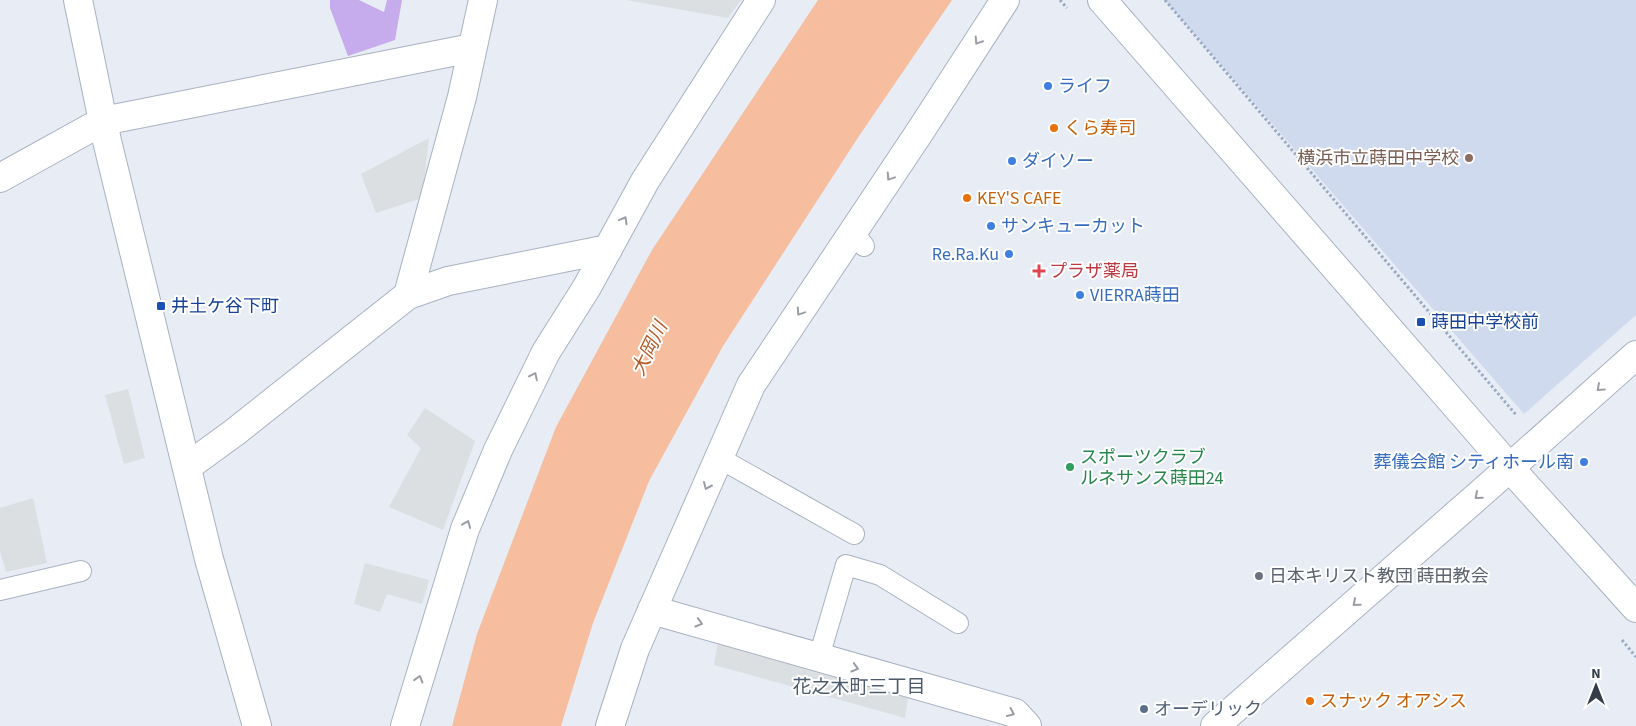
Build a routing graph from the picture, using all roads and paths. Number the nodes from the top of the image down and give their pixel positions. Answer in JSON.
{"nodes":[{"id":1,"x":78,"y":0,"type":"edge"},
{"id":2,"x":483,"y":0,"type":"edge"},
{"id":3,"x":761,"y":0,"type":"edge"},
{"id":4,"x":1005,"y":0,"type":"edge"},
{"id":5,"x":1102,"y":0,"type":"edge"},
{"id":6,"x":1165,"y":0,"type":"edge"},
{"id":7,"x":472,"y":48,"type":"junction"},
{"id":8,"x":103,"y":121,"type":"junction"},
{"id":9,"x":0,"y":178,"type":"edge"},
{"id":10,"x":608,"y":249,"type":"junction"},
{"id":11,"x":408,"y":295,"type":"junction"},
{"id":12,"x":1636,"y":355,"type":"edge"},
{"id":13,"x":1539,"y":442,"type":"junction"},
{"id":14,"x":719,"y":458,"type":"junction"},
{"id":15,"x":187,"y":467,"type":"junction"},
{"id":16,"x":1510,"y":468,"type":"junction"},
{"id":17,"x":854,"y":534,"type":"dead end"},
{"id":18,"x":81,"y":572,"type":"dead end"},
{"id":19,"x":0,"y":590,"type":"edge"},
{"id":20,"x":1636,"y":608,"type":"edge"},
{"id":21,"x":652,"y":610,"type":"junction"},
{"id":22,"x":958,"y":623,"type":"dead end"},
{"id":23,"x":819,"y":657,"type":"junction"},
{"id":24,"x":257,"y":726,"type":"edge"},
{"id":25,"x":405,"y":726,"type":"edge"},
{"id":26,"x":610,"y":726,"type":"edge"},
{"id":27,"x":1027,"y":726,"type":"edge"},
{"id":28,"x":1215,"y":726,"type":"edge"}],
"edges":[{"from":1,"to":8,"type":"street"},
{"from":2,"to":7,"type":"street"},
{"from":10,"to":3,"type":"street","one_way":true},
{"from":4,"to":14,"type":"street","one_way":true},
{"from":5,"to":16,"type":"street"},
{"from":6,"to":13,"type":"path"},
{"from":7,"to":8,"type":"street"},
{"from":7,"to":11,"type":"street"},
{"from":8,"to":9,"type":"street"},
{"from":8,"to":15,"type":"street"},
{"from":10,"to":11,"type":"street"},
{"from":25,"to":10,"type":"street","one_way":true},
{"from":11,"to":15,"type":"street"},
{"from":12,"to":13,"type":"street","one_way":true},
{"from":13,"to":16,"type":"street"},
{"from":14,"to":17,"type":"lane"},
{"from":14,"to":21,"type":"street","one_way":true},
{"from":15,"to":24,"type":"street"},
{"from":16,"to":20,"type":"street"},
{"from":16,"to":28,"type":"street","one_way":true},
{"from":18,"to":19,"type":"lane"},
{"from":21,"to":23,"type":"street","one_way":true},
{"from":21,"to":26,"type":"street"},
{"from":22,"to":23,"type":"lane"},
{"from":23,"to":27,"type":"street","one_way":true}]}
